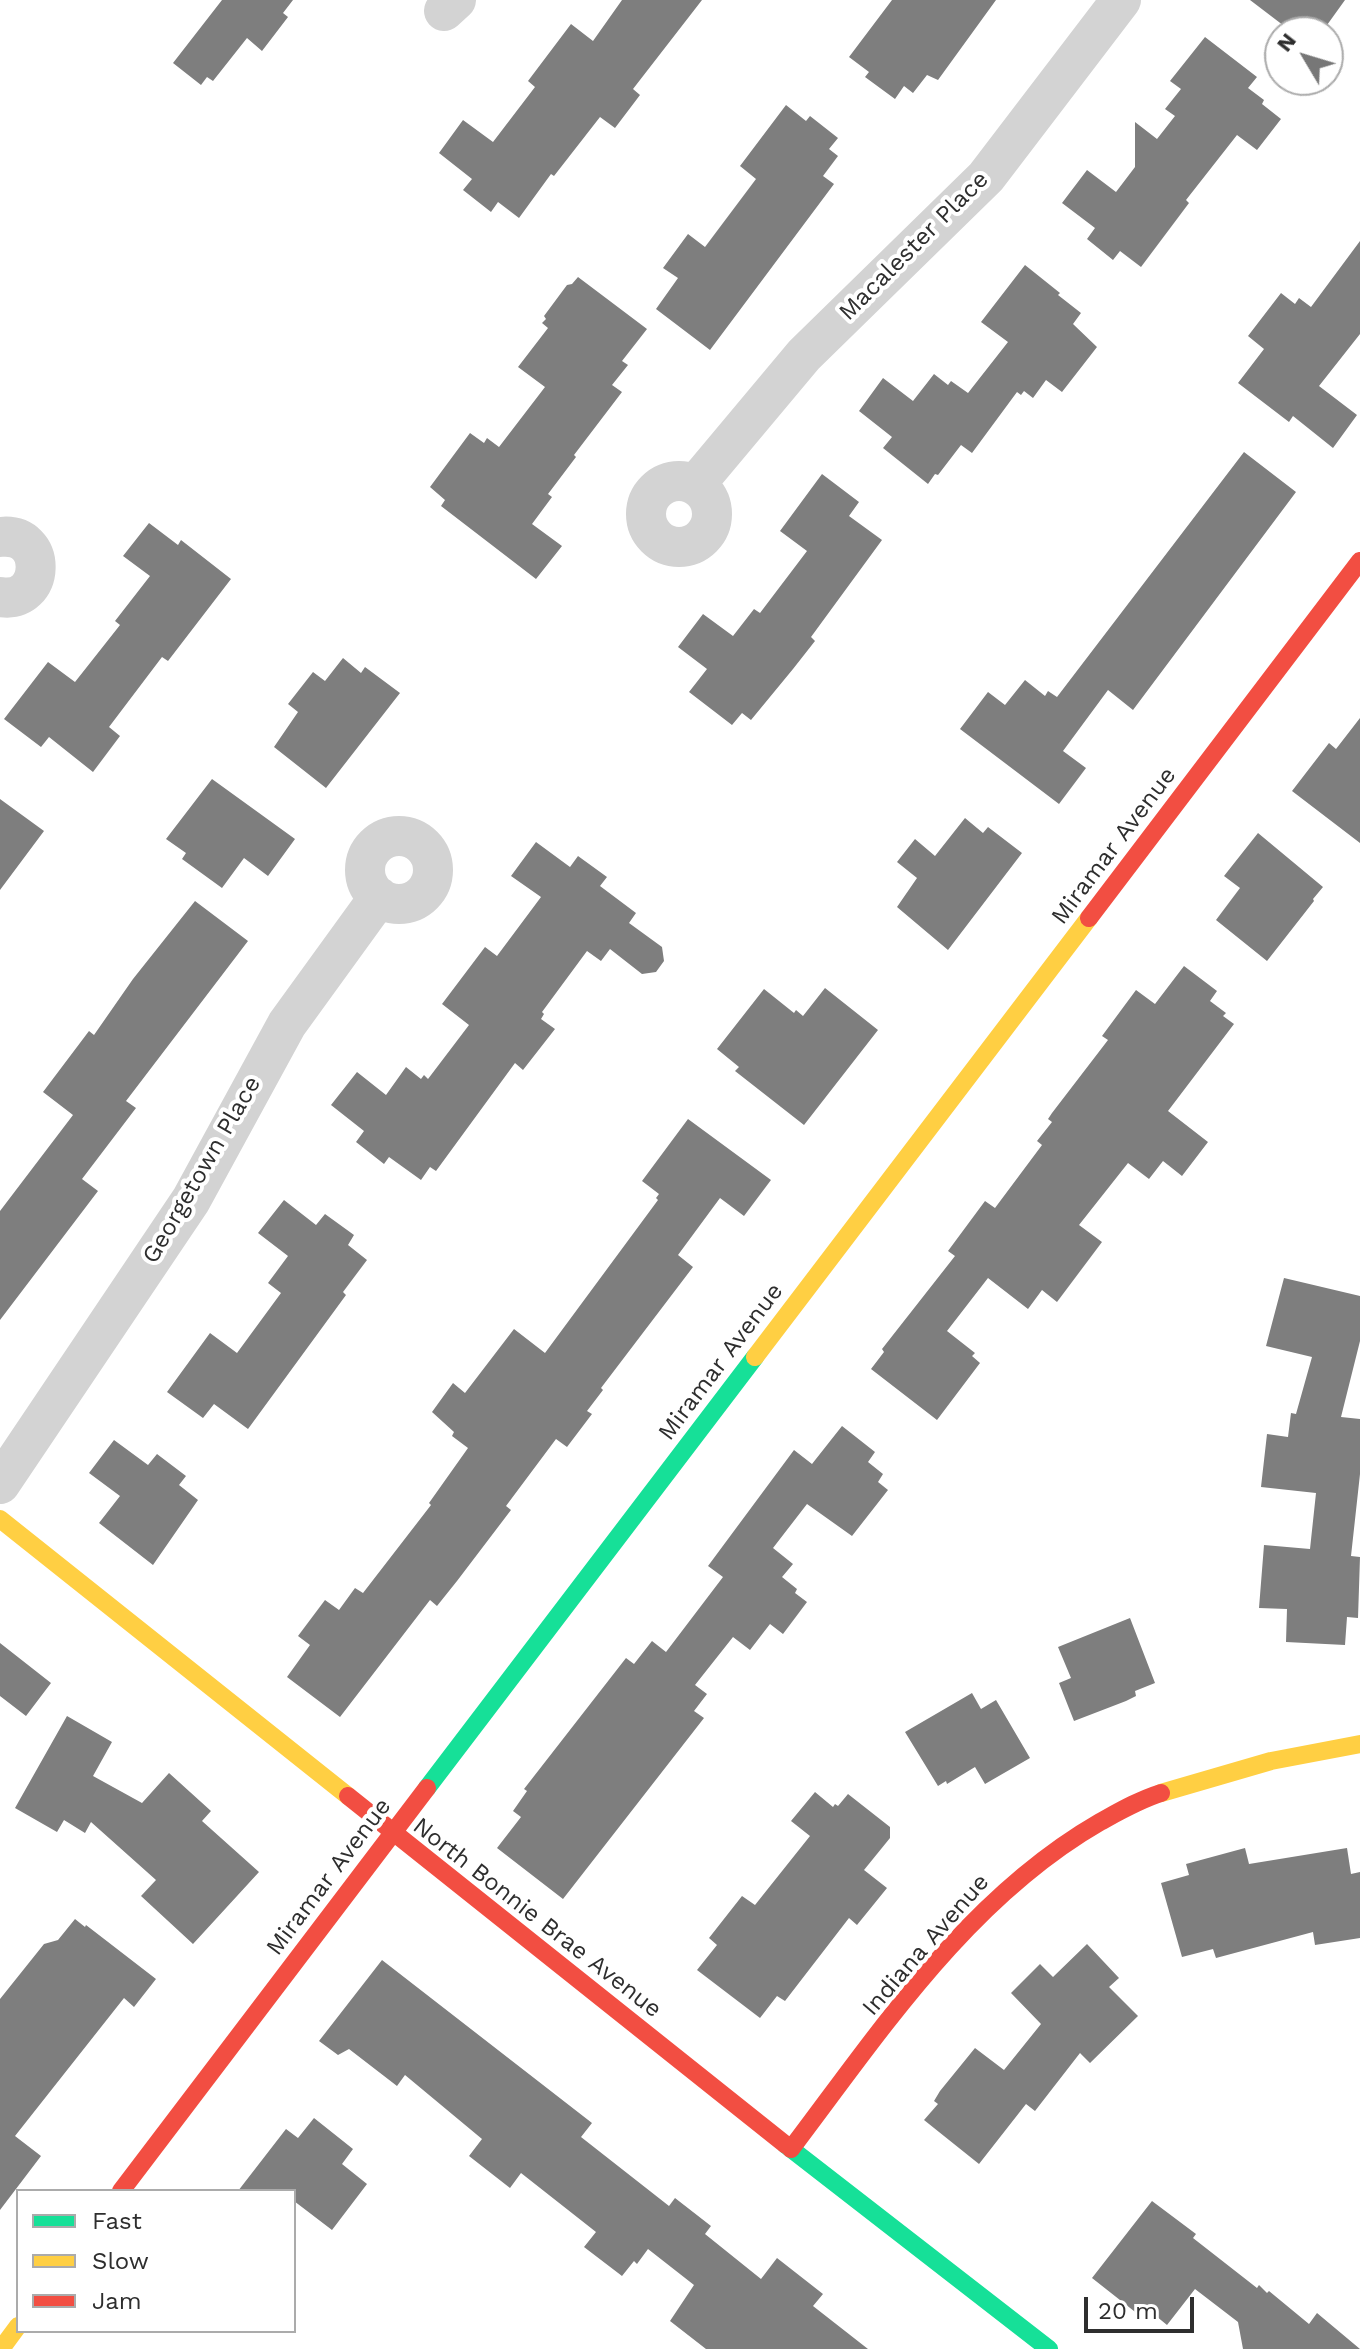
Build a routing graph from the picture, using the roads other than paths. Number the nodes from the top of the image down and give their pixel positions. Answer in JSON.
{"nodes":[{"id":1,"x":1121,"y":0,"type":"edge"},
{"id":2,"x":696,"y":484,"type":"dead end"},
{"id":3,"x":0,"y":537,"type":"edge"},
{"id":4,"x":1360,"y":561,"type":"edge"},
{"id":5,"x":0,"y":597,"type":"edge"},
{"id":6,"x":379,"y":897,"type":"dead end"},
{"id":7,"x":0,"y":1484,"type":"edge"},
{"id":8,"x":0,"y":1519,"type":"edge"},
{"id":9,"x":1360,"y":1744,"type":"edge"},
{"id":10,"x":393,"y":1834,"type":"junction"},
{"id":11,"x":791,"y":2149,"type":"junction"},
{"id":12,"x":123,"y":2189,"type":"edge"},
{"id":13,"x":16,"y":2329,"type":"edge"},
{"id":14,"x":1,"y":2349,"type":"edge"},
{"id":15,"x":1049,"y":2349,"type":"edge"}],
"edges":[{"from":1,"to":2,"type":"street","name":"Macalester Place"},
{"from":3,"to":5,"type":"street"},
{"from":4,"to":10,"type":"street","name":"Miramar Avenue"},
{"from":6,"to":7,"type":"street","name":"Georgetown Place"},
{"from":8,"to":10,"type":"street","name":"North Bonnie Brae Avenue"},
{"from":9,"to":11,"type":"street","name":"Indiana Avenue"},
{"from":10,"to":11,"type":"street","name":"North Bonnie Brae Avenue"},
{"from":10,"to":12,"type":"street","name":"Miramar Avenue"},
{"from":11,"to":15,"type":"street","name":"North Bonnie Brae Avenue"},
{"from":13,"to":14,"type":"street"}]}
